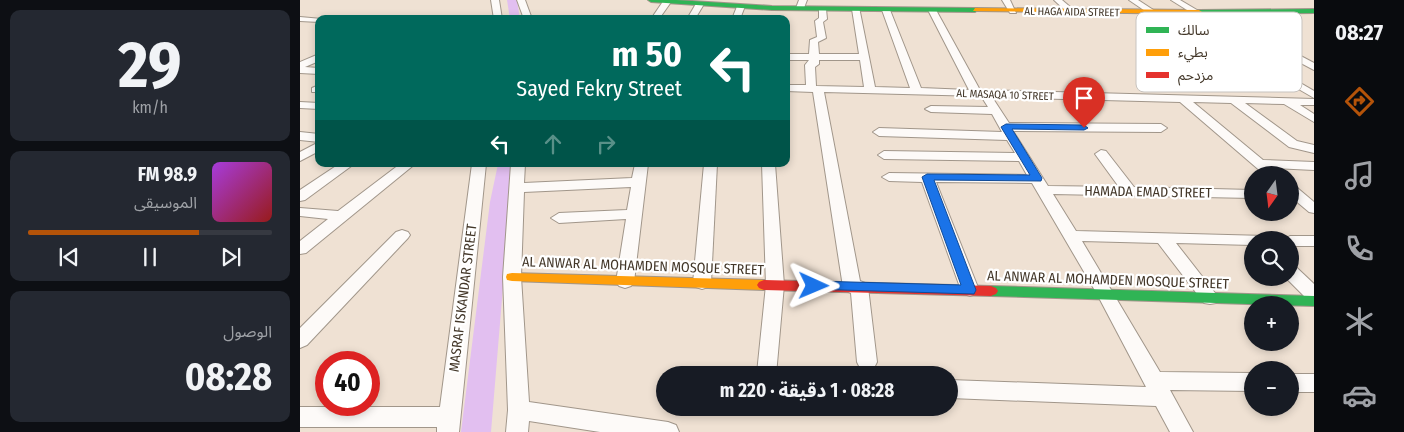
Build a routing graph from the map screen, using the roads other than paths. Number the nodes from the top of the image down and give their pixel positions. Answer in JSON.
{"nodes":[{"id":1,"x":495,"y":0,"type":"edge"},
{"id":2,"x":521,"y":0,"type":"edge"},
{"id":3,"x":651,"y":0,"type":"edge"},
{"id":4,"x":1006,"y":0,"type":"edge"},
{"id":5,"x":1058,"y":0,"type":"edge"},
{"id":6,"x":1133,"y":0,"type":"edge"},
{"id":7,"x":1175,"y":0,"type":"edge"},
{"id":8,"x":667,"y":2,"type":"junction"},
{"id":9,"x":704,"y":3,"type":"edge"},
{"id":10,"x":802,"y":4,"type":"edge"},
{"id":11,"x":741,"y":6,"type":"junction"},
{"id":12,"x":822,"y":8,"type":"junction"},
{"id":13,"x":856,"y":9,"type":"junction"},
{"id":14,"x":886,"y":10,"type":"junction"},
{"id":15,"x":932,"y":10,"type":"junction"},
{"id":16,"x":1013,"y":11,"type":"junction"},
{"id":17,"x":1314,"y":11,"type":"edge"},
{"id":18,"x":1072,"y":12,"type":"junction"},
{"id":19,"x":1152,"y":12,"type":"edge"},
{"id":20,"x":1196,"y":12,"type":"edge"},
{"id":21,"x":1264,"y":12,"type":"edge"},
{"id":22,"x":1136,"y":13,"type":"edge"},
{"id":23,"x":497,"y":15,"type":"edge"},
{"id":24,"x":527,"y":15,"type":"edge"},
{"id":25,"x":658,"y":15,"type":"edge"},
{"id":26,"x":695,"y":15,"type":"edge"},
{"id":27,"x":738,"y":15,"type":"edge"},
{"id":28,"x":300,"y":19,"type":"edge"},
{"id":29,"x":315,"y":20,"type":"edge"},
{"id":30,"x":814,"y":57,"type":"junction"},
{"id":31,"x":864,"y":57,"type":"junction"},
{"id":32,"x":790,"y":58,"type":"edge"},
{"id":33,"x":315,"y":59,"type":"edge"},
{"id":34,"x":1302,"y":61,"type":"edge"},
{"id":35,"x":300,"y":66,"type":"edge"},
{"id":36,"x":1314,"y":67,"type":"edge"},
{"id":37,"x":300,"y":70,"type":"edge"},
{"id":38,"x":315,"y":71,"type":"edge"},
{"id":39,"x":315,"y":71,"type":"edge"},
{"id":40,"x":300,"y":78,"type":"edge"},
{"id":41,"x":790,"y":88,"type":"edge"},
{"id":42,"x":1302,"y":88,"type":"edge"},
{"id":43,"x":814,"y":89,"type":"junction"},
{"id":44,"x":870,"y":90,"type":"junction"},
{"id":45,"x":917,"y":92,"type":"junction"},
{"id":46,"x":982,"y":94,"type":"junction"},
{"id":47,"x":1314,"y":95,"type":"edge"},
{"id":48,"x":1184,"y":100,"type":"junction"},
{"id":49,"x":1235,"y":101,"type":"junction"},
{"id":50,"x":1288,"y":102,"type":"junction"},
{"id":51,"x":1314,"y":102,"type":"edge"},
{"id":52,"x":300,"y":104,"type":"edge"},
{"id":53,"x":315,"y":106,"type":"edge"},
{"id":54,"x":932,"y":109,"type":"dead end"},
{"id":55,"x":996,"y":111,"type":"junction"},
{"id":56,"x":1314,"y":119,"type":"edge"},
{"id":57,"x":1162,"y":128,"type":"dead end"},
{"id":58,"x":315,"y":130,"type":"edge"},
{"id":59,"x":1008,"y":131,"type":"junction"},
{"id":60,"x":879,"y":132,"type":"dead end"},
{"id":61,"x":302,"y":137,"type":"edge"},
{"id":62,"x":315,"y":138,"type":"edge"},
{"id":63,"x":315,"y":148,"type":"edge"},
{"id":64,"x":1314,"y":149,"type":"edge"},
{"id":65,"x":1101,"y":154,"type":"dead end"},
{"id":66,"x":884,"y":155,"type":"dead end"},
{"id":67,"x":300,"y":157,"type":"edge"},
{"id":68,"x":1024,"y":157,"type":"junction"},
{"id":69,"x":1260,"y":164,"type":"junction"},
{"id":70,"x":1262,"y":166,"type":"edge"},
{"id":71,"x":1314,"y":166,"type":"edge"},
{"id":72,"x":343,"y":167,"type":"edge"},
{"id":73,"x":404,"y":167,"type":"edge"},
{"id":74,"x":479,"y":167,"type":"edge"},
{"id":75,"x":518,"y":167,"type":"edge"},
{"id":76,"x":641,"y":167,"type":"edge"},
{"id":77,"x":710,"y":167,"type":"edge"},
{"id":78,"x":768,"y":167,"type":"edge"},
{"id":79,"x":889,"y":177,"type":"dead end"},
{"id":80,"x":927,"y":177,"type":"junction"},
{"id":81,"x":639,"y":182,"type":"junction"},
{"id":82,"x":1040,"y":184,"type":"junction"},
{"id":83,"x":517,"y":188,"type":"junction"},
{"id":84,"x":1130,"y":192,"type":"junction"},
{"id":85,"x":1244,"y":194,"type":"edge"},
{"id":86,"x":300,"y":196,"type":"edge"},
{"id":87,"x":1299,"y":198,"type":"edge"},
{"id":88,"x":1314,"y":209,"type":"edge"},
{"id":89,"x":300,"y":212,"type":"edge"},
{"id":90,"x":634,"y":214,"type":"junction"},
{"id":91,"x":341,"y":216,"type":"junction"},
{"id":92,"x":559,"y":218,"type":"dead end"},
{"id":93,"x":402,"y":236,"type":"dead end"},
{"id":94,"x":1071,"y":236,"type":"junction"},
{"id":95,"x":1163,"y":238,"type":"junction"},
{"id":96,"x":1244,"y":240,"type":"edge"},
{"id":97,"x":1299,"y":241,"type":"edge"},
{"id":98,"x":1314,"y":241,"type":"edge"},
{"id":99,"x":300,"y":249,"type":"edge"},
{"id":100,"x":512,"y":277,"type":"junction"},
{"id":101,"x":1299,"y":280,"type":"edge"},
{"id":102,"x":625,"y":282,"type":"junction"},
{"id":103,"x":702,"y":283,"type":"junction"},
{"id":104,"x":776,"y":285,"type":"junction"},
{"id":105,"x":855,"y":287,"type":"junction"},
{"id":106,"x":970,"y":290,"type":"junction"},
{"id":107,"x":1106,"y":294,"type":"junction"},
{"id":108,"x":1314,"y":295,"type":"edge"},
{"id":109,"x":1210,"y":298,"type":"junction"},
{"id":110,"x":1314,"y":301,"type":"edge"},
{"id":111,"x":300,"y":340,"type":"edge"},
{"id":112,"x":866,"y":362,"type":"dead end"},
{"id":113,"x":767,"y":366,"type":"edge"},
{"id":114,"x":1244,"y":383,"type":"edge"},
{"id":115,"x":1299,"y":383,"type":"edge"},
{"id":116,"x":1314,"y":383,"type":"edge"},
{"id":117,"x":958,"y":389,"type":"edge"},
{"id":118,"x":1159,"y":389,"type":"junction"},
{"id":119,"x":300,"y":418,"type":"edge"},
{"id":120,"x":518,"y":421,"type":"edge"},
{"id":121,"x":449,"y":425,"type":"edge"},
{"id":122,"x":668,"y":432,"type":"edge"},
{"id":123,"x":1182,"y":432,"type":"edge"}],
"edges":[{"from":1,"to":23,"type":"street"},
{"from":2,"to":24,"type":"street"},
{"from":3,"to":8,"type":"street","name":"AL HAGA AIDA STREET"},
{"from":4,"to":16,"type":"street"},
{"from":5,"to":18,"type":"street"},
{"from":6,"to":19,"type":"street"},
{"from":7,"to":20,"type":"street"},
{"from":8,"to":9,"type":"street","name":"AL HAGA AIDA STREET"},
{"from":8,"to":25,"type":"street"},
{"from":9,"to":11,"type":"street","name":"AL HAGA AIDA STREET"},
{"from":9,"to":26,"type":"street"},
{"from":10,"to":11,"type":"street","name":"AL HAGA AIDA STREET"},
{"from":10,"to":12,"type":"street","name":"AL HAGA AIDA STREET"},
{"from":11,"to":27,"type":"street"},
{"from":12,"to":13,"type":"street","name":"AL HAGA AIDA STREET"},
{"from":12,"to":30,"type":"street"},
{"from":13,"to":14,"type":"street","name":"AL HAGA AIDA STREET"},
{"from":13,"to":31,"type":"street"},
{"from":14,"to":15,"type":"street","name":"AL HAGA AIDA STREET"},
{"from":14,"to":45,"type":"street"},
{"from":15,"to":16,"type":"street","name":"AL HAGA AIDA STREET"},
{"from":15,"to":46,"type":"street"},
{"from":16,"to":18,"type":"street","name":"AL HAGA AIDA STREET"},
{"from":17,"to":21,"type":"street","name":"AL HAGA AIDA STREET"},
{"from":18,"to":22,"type":"street","name":"AL HAGA AIDA STREET"},
{"from":28,"to":29,"type":"street"},
{"from":30,"to":31,"type":"street"},
{"from":30,"to":32,"type":"street"},
{"from":30,"to":43,"type":"street"},
{"from":31,"to":44,"type":"street"},
{"from":33,"to":35,"type":"street"},
{"from":34,"to":36,"type":"street"},
{"from":37,"to":38,"type":"street"},
{"from":39,"to":40,"type":"street"},
{"from":41,"to":43,"type":"street","name":"AL MASAQA 10 STREET"},
{"from":42,"to":47,"type":"street"},
{"from":43,"to":44,"type":"street","name":"AL MASAQA 10 STREET"},
{"from":43,"to":105,"type":"street"},
{"from":44,"to":45,"type":"street","name":"AL MASAQA 10 STREET"},
{"from":45,"to":46,"type":"street","name":"AL MASAQA 10 STREET"},
{"from":46,"to":48,"type":"street","name":"AL MASAQA 10 STREET"},
{"from":46,"to":55,"type":"street"},
{"from":48,"to":49,"type":"street","name":"AL MASAQA 10 STREET"},
{"from":48,"to":69,"type":"street"},
{"from":49,"to":50,"type":"street","name":"AL MASAQA 10 STREET"},
{"from":49,"to":64,"type":"street"},
{"from":50,"to":51,"type":"street","name":"AL MASAQA 10 STREET"},
{"from":50,"to":56,"type":"street"},
{"from":52,"to":53,"type":"street"},
{"from":54,"to":55,"type":"street"},
{"from":55,"to":59,"type":"street"},
{"from":57,"to":59,"type":"street"},
{"from":58,"to":61,"type":"street"},
{"from":59,"to":60,"type":"street"},
{"from":59,"to":68,"type":"street"},
{"from":61,"to":62,"type":"street"},
{"from":63,"to":67,"type":"street"},
{"from":65,"to":84,"type":"street"},
{"from":66,"to":68,"type":"street"},
{"from":68,"to":82,"type":"street"},
{"from":69,"to":70,"type":"street"},
{"from":69,"to":71,"type":"street"},
{"from":72,"to":86,"type":"street"},
{"from":73,"to":91,"type":"street"},
{"from":74,"to":121,"type":"street","name":"MASRAF ISKANDAR STREET"},
{"from":75,"to":83,"type":"street"},
{"from":76,"to":81,"type":"street"},
{"from":77,"to":103,"type":"street"},
{"from":78,"to":104,"type":"street"},
{"from":79,"to":80,"type":"street","name":"HAMADA EMAD STREET"},
{"from":80,"to":82,"type":"street","name":"HAMADA EMAD STREET"},
{"from":80,"to":106,"type":"street"},
{"from":81,"to":83,"type":"street"},
{"from":81,"to":90,"type":"street"},
{"from":82,"to":84,"type":"street","name":"HAMADA EMAD STREET"},
{"from":82,"to":94,"type":"street"},
{"from":83,"to":100,"type":"street"},
{"from":84,"to":85,"type":"street","name":"HAMADA EMAD STREET"},
{"from":87,"to":88,"type":"street"},
{"from":89,"to":91,"type":"street"},
{"from":90,"to":92,"type":"street"},
{"from":90,"to":102,"type":"street"},
{"from":91,"to":99,"type":"street"},
{"from":93,"to":111,"type":"street"},
{"from":94,"to":95,"type":"street"},
{"from":94,"to":107,"type":"street"},
{"from":95,"to":96,"type":"street"},
{"from":95,"to":109,"type":"street"},
{"from":97,"to":98,"type":"street"},
{"from":100,"to":102,"type":"street","name":"AL ANWAR AL MOHAMDEN MOSQUE STREET"},
{"from":100,"to":120,"type":"street"},
{"from":101,"to":108,"type":"street"},
{"from":102,"to":103,"type":"street","name":"AL ANWAR AL MOHAMDEN MOSQUE STREET"},
{"from":103,"to":104,"type":"street","name":"AL ANWAR AL MOHAMDEN MOSQUE STREET"},
{"from":104,"to":105,"type":"street","name":"AL ANWAR AL MOHAMDEN MOSQUE STREET"},
{"from":104,"to":113,"type":"street"},
{"from":105,"to":106,"type":"street","name":"AL ANWAR AL MOHAMDEN MOSQUE STREET"},
{"from":105,"to":112,"type":"street"},
{"from":106,"to":107,"type":"street","name":"AL ANWAR AL MOHAMDEN MOSQUE STREET"},
{"from":107,"to":109,"type":"street","name":"AL ANWAR AL MOHAMDEN MOSQUE STREET"},
{"from":107,"to":118,"type":"street"},
{"from":109,"to":110,"type":"street","name":"AL ANWAR AL MOHAMDEN MOSQUE STREET"},
{"from":114,"to":118,"type":"street"},
{"from":115,"to":116,"type":"street"},
{"from":117,"to":118,"type":"street"},
{"from":118,"to":123,"type":"street"},
{"from":119,"to":121,"type":"street"},
{"from":120,"to":122,"type":"street"}]}
